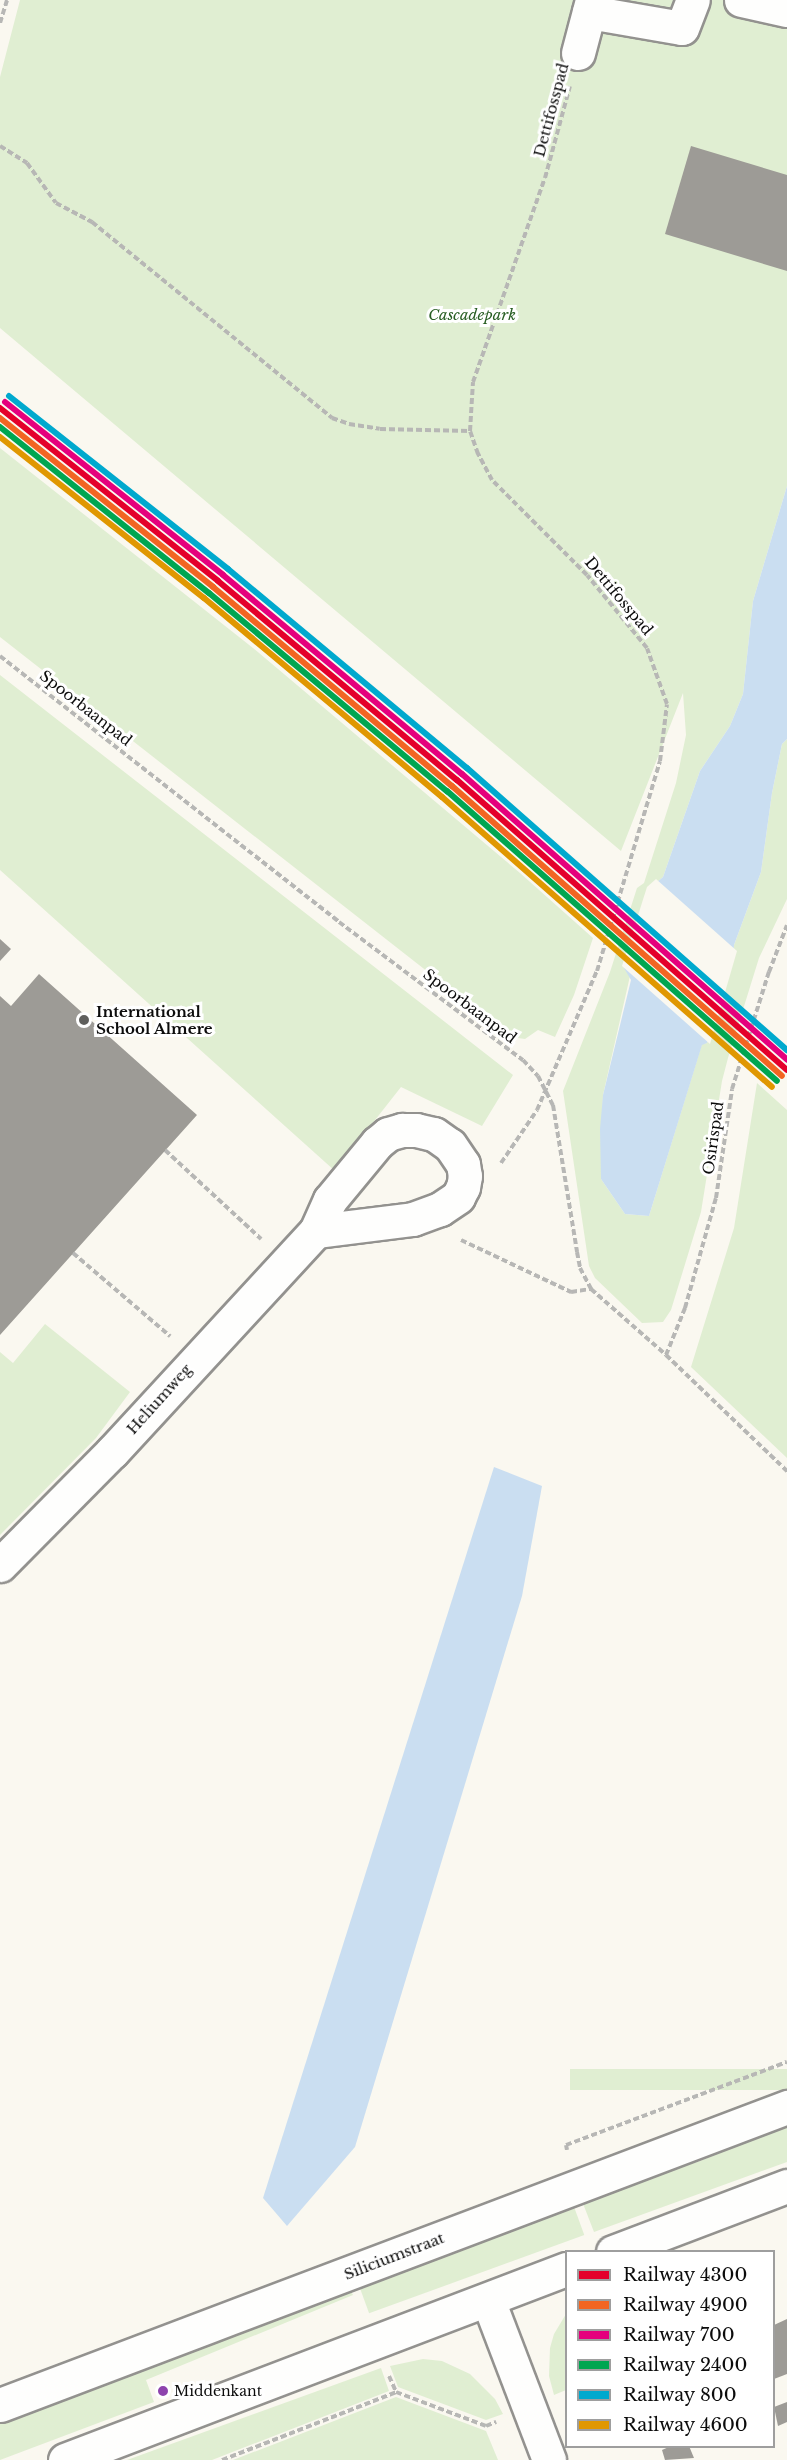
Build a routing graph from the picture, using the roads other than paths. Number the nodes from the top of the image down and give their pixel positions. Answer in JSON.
{"nodes":[{"id":1,"x":693,"y":0,"type":"edge"},
{"id":2,"x":741,"y":0,"type":"edge"},
{"id":3,"x":591,"y":6,"type":"edge"},
{"id":4,"x":787,"y":10,"type":"edge"},
{"id":5,"x":579,"y":53,"type":"road end"},
{"id":6,"x":316,"y":1231,"type":"junction"},
{"id":7,"x":0,"y":1565,"type":"edge"},
{"id":8,"x":787,"y":2107,"type":"edge"},
{"id":9,"x":787,"y":2186,"type":"edge"},
{"id":10,"x":618,"y":2250,"type":"edge"},
{"id":11,"x":565,"y":2270,"type":"edge"},
{"id":12,"x":488,"y":2300,"type":"junction"},
{"id":13,"x":0,"y":2405,"type":"edge"},
{"id":14,"x":65,"y":2460,"type":"edge"},
{"id":15,"x":549,"y":2460,"type":"edge"}],
"edges":[{"from":1,"to":3,"type":"street"},
{"from":2,"to":4,"type":"street"},
{"from":3,"to":5,"type":"street"},
{"from":6,"to":6,"type":"street","name":"Heliumweg"},
{"from":6,"to":7,"type":"street","name":"Heliumweg"},
{"from":8,"to":13,"type":"street","name":"Siliciumstraat"},
{"from":9,"to":10,"type":"street"},
{"from":11,"to":12,"type":"street"},
{"from":12,"to":14,"type":"street"},
{"from":12,"to":15,"type":"street"}]}
